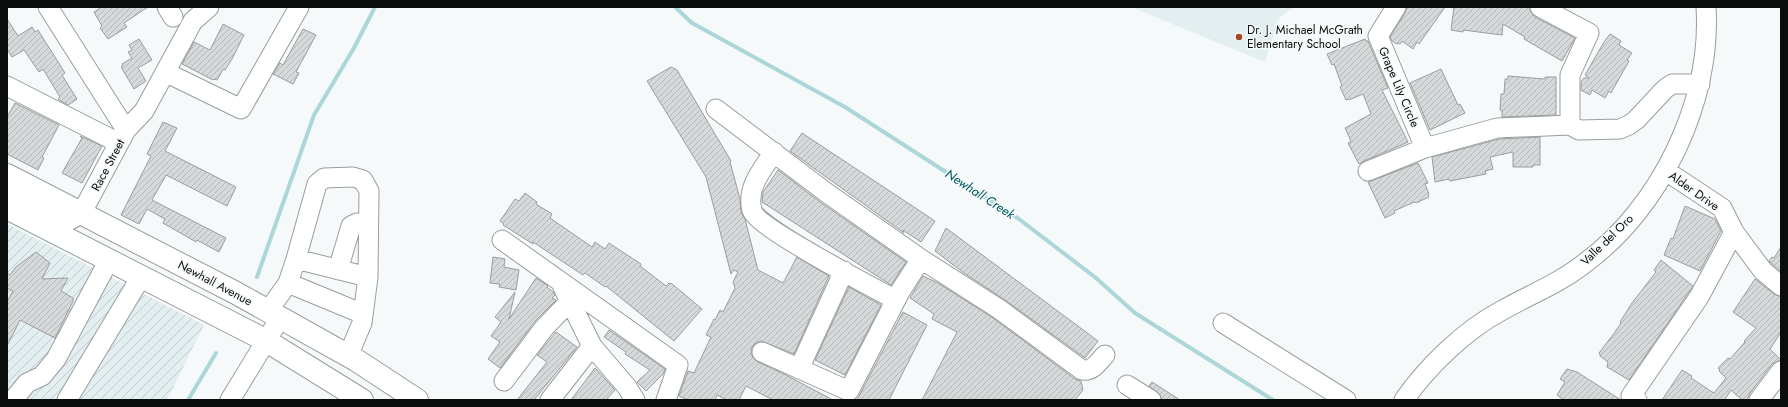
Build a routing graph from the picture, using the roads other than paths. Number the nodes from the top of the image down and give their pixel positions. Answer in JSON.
{"nodes":[{"id":1,"x":48,"y":7,"type":"edge"},
{"id":2,"x":209,"y":7,"type":"edge"},
{"id":3,"x":299,"y":7,"type":"edge"},
{"id":4,"x":1396,"y":7,"type":"edge"},
{"id":5,"x":1540,"y":7,"type":"edge"},
{"id":6,"x":1706,"y":7,"type":"edge"},
{"id":7,"x":165,"y":72,"type":"junction"},
{"id":8,"x":1700,"y":84,"type":"junction"},
{"id":9,"x":7,"y":86,"type":"edge"},
{"id":10,"x":716,"y":109,"type":"dead end"},
{"id":11,"x":1570,"y":125,"type":"junction"},
{"id":12,"x":123,"y":137,"type":"junction"},
{"id":13,"x":1425,"y":148,"type":"junction"},
{"id":14,"x":774,"y":152,"type":"junction"},
{"id":15,"x":1368,"y":171,"type":"dead end"},
{"id":16,"x":1666,"y":171,"type":"junction"},
{"id":17,"x":7,"y":175,"type":"edge"},
{"id":18,"x":7,"y":197,"type":"edge"},
{"id":19,"x":7,"y":208,"type":"edge"},
{"id":20,"x":81,"y":214,"type":"junction"},
{"id":21,"x":368,"y":225,"type":"junction"},
{"id":22,"x":1734,"y":232,"type":"junction"},
{"id":23,"x":502,"y":240,"type":"dead end"},
{"id":24,"x":296,"y":259,"type":"junction"},
{"id":25,"x":921,"y":259,"type":"junction"},
{"id":26,"x":109,"y":260,"type":"junction"},
{"id":27,"x":338,"y":270,"type":"junction"},
{"id":28,"x":844,"y":271,"type":"junction"},
{"id":29,"x":141,"y":277,"type":"junction"},
{"id":30,"x":368,"y":277,"type":"junction"},
{"id":31,"x":288,"y":284,"type":"junction"},
{"id":32,"x":1781,"y":286,"type":"edge"},
{"id":33,"x":574,"y":298,"type":"junction"},
{"id":34,"x":896,"y":300,"type":"junction"},
{"id":35,"x":363,"y":314,"type":"junction"},
{"id":36,"x":274,"y":315,"type":"junction"},
{"id":37,"x":1223,"y":323,"type":"dead end"},
{"id":38,"x":265,"y":340,"type":"junction"},
{"id":39,"x":592,"y":346,"type":"junction"},
{"id":40,"x":762,"y":352,"type":"dead end"},
{"id":41,"x":1105,"y":355,"type":"dead end"},
{"id":42,"x":348,"y":356,"type":"junction"},
{"id":43,"x":799,"y":369,"type":"junction"},
{"id":44,"x":1781,"y":371,"type":"edge"},
{"id":45,"x":504,"y":381,"type":"dead end"},
{"id":46,"x":1127,"y":385,"type":"dead end"},
{"id":47,"x":626,"y":396,"type":"edge"},
{"id":48,"x":847,"y":396,"type":"edge"},
{"id":49,"x":13,"y":400,"type":"edge"},
{"id":50,"x":67,"y":400,"type":"edge"},
{"id":51,"x":230,"y":400,"type":"edge"},
{"id":52,"x":362,"y":400,"type":"edge"},
{"id":53,"x":417,"y":400,"type":"edge"},
{"id":54,"x":550,"y":400,"type":"edge"},
{"id":55,"x":666,"y":400,"type":"edge"},
{"id":56,"x":1151,"y":400,"type":"edge"},
{"id":57,"x":1346,"y":400,"type":"edge"},
{"id":58,"x":1404,"y":400,"type":"edge"},
{"id":59,"x":1637,"y":400,"type":"edge"},
{"id":60,"x":1759,"y":400,"type":"edge"}],
"edges":[{"from":1,"to":12,"type":"street","name":"Race Street"},
{"from":2,"to":7,"type":"street"},
{"from":3,"to":7,"type":"street"},
{"from":4,"to":13,"type":"street","name":"Grape Lily Circle"},
{"from":5,"to":11,"type":"street"},
{"from":6,"to":8,"type":"street","name":"Valle del Oro"},
{"from":7,"to":12,"type":"street"},
{"from":8,"to":11,"type":"street"},
{"from":8,"to":16,"type":"street","name":"Valle del Oro"},
{"from":9,"to":12,"type":"street"},
{"from":10,"to":14,"type":"street"},
{"from":11,"to":13,"type":"street"},
{"from":12,"to":20,"type":"street","name":"Race Street"},
{"from":13,"to":15,"type":"street"},
{"from":14,"to":25,"type":"street"},
{"from":14,"to":28,"type":"street"},
{"from":16,"to":22,"type":"street","name":"Alder Drive"},
{"from":16,"to":58,"type":"street","name":"Valle del Oro"},
{"from":17,"to":20,"type":"main road","name":"Newhall Avenue"},
{"from":18,"to":20,"type":"street"},
{"from":19,"to":26,"type":"main road"},
{"from":20,"to":36,"type":"main road","name":"Newhall Avenue"},
{"from":21,"to":24,"type":"street"},
{"from":21,"to":27,"type":"street"},
{"from":21,"to":30,"type":"street"},
{"from":22,"to":32,"type":"street","name":"Alder Drive"},
{"from":22,"to":59,"type":"street"},
{"from":23,"to":33,"type":"street"},
{"from":24,"to":27,"type":"street"},
{"from":24,"to":31,"type":"street"},
{"from":25,"to":34,"type":"street"},
{"from":25,"to":41,"type":"street"},
{"from":26,"to":29,"type":"main road"},
{"from":26,"to":49,"type":"street"},
{"from":27,"to":30,"type":"street"},
{"from":28,"to":34,"type":"street"},
{"from":28,"to":43,"type":"street"},
{"from":29,"to":38,"type":"main road"},
{"from":29,"to":50,"type":"street"},
{"from":30,"to":35,"type":"street"},
{"from":31,"to":35,"type":"street"},
{"from":31,"to":36,"type":"street"},
{"from":33,"to":39,"type":"street"},
{"from":33,"to":45,"type":"street"},
{"from":33,"to":55,"type":"street"},
{"from":34,"to":48,"type":"street"},
{"from":35,"to":42,"type":"street"},
{"from":36,"to":38,"type":"street"},
{"from":36,"to":42,"type":"main road","name":"Newhall Avenue"},
{"from":37,"to":57,"type":"street"},
{"from":38,"to":51,"type":"street"},
{"from":38,"to":52,"type":"main road"},
{"from":39,"to":47,"type":"street"},
{"from":39,"to":54,"type":"street"},
{"from":40,"to":43,"type":"street"},
{"from":42,"to":53,"type":"main road","name":"Newhall Avenue"},
{"from":43,"to":48,"type":"street"},
{"from":44,"to":60,"type":"street"},
{"from":46,"to":56,"type":"street"}]}
